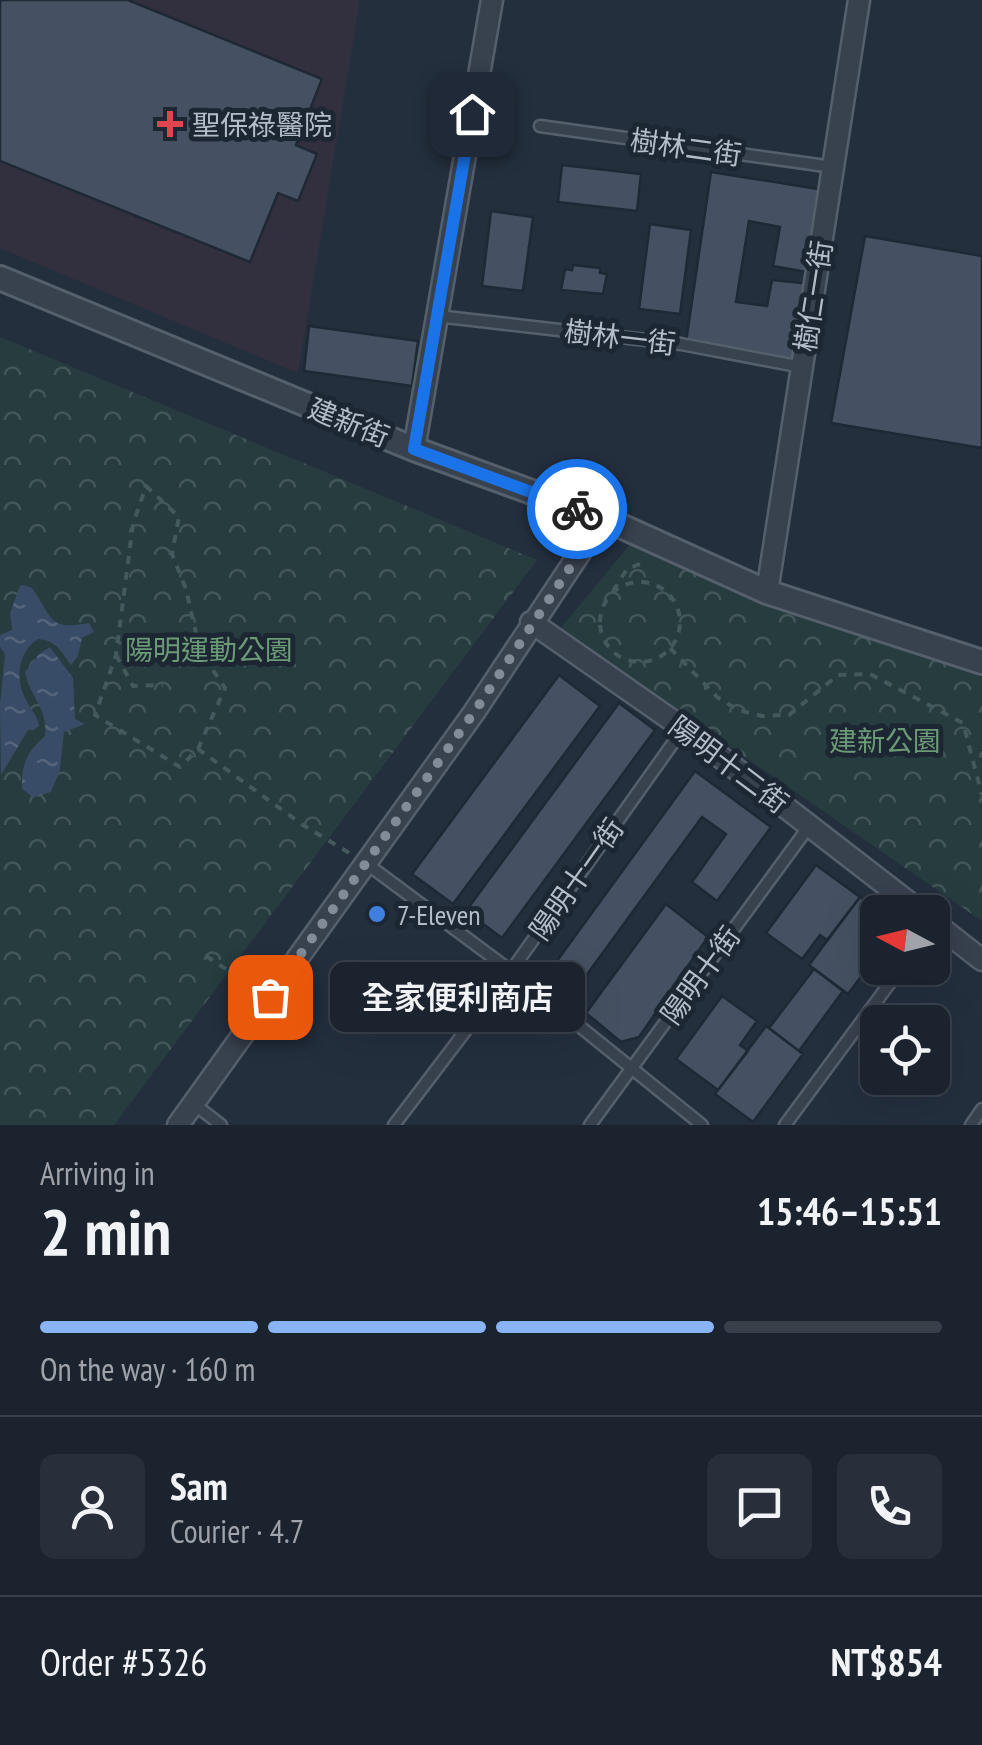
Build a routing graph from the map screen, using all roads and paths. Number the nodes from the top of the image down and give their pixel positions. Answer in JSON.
{"nodes":[{"id":1,"x":492,"y":0,"type":"edge"},
{"id":2,"x":859,"y":0,"type":"edge"},
{"id":3,"x":540,"y":126,"type":"dead end"},
{"id":4,"x":833,"y":168,"type":"junction"},
{"id":5,"x":0,"y":278,"type":"edge"},
{"id":6,"x":437,"y":316,"type":"junction"},
{"id":7,"x":802,"y":367,"type":"junction"},
{"id":8,"x":414,"y":449,"type":"junction"},
{"id":9,"x":603,"y":518,"type":"junction"},
{"id":10,"x":767,"y":592,"type":"junction"},
{"id":11,"x":531,"y":622,"type":"junction"},
{"id":12,"x":670,"y":648,"type":"junction"},
{"id":13,"x":116,"y":656,"type":"junction"},
{"id":14,"x":982,"y":662,"type":"edge"},
{"id":15,"x":162,"y":685,"type":"dead end"},
{"id":16,"x":683,"y":728,"type":"junction"},
{"id":17,"x":198,"y":749,"type":"junction"},
{"id":18,"x":982,"y":795,"type":"edge"},
{"id":19,"x":810,"y":825,"type":"junction"},
{"id":20,"x":368,"y":864,"type":"junction"},
{"id":21,"x":898,"y":895,"type":"edge"},
{"id":22,"x":950,"y":936,"type":"edge"},
{"id":23,"x":206,"y":956,"type":"dead end"},
{"id":24,"x":982,"y":960,"type":"edge"},
{"id":25,"x":510,"y":971,"type":"junction"},
{"id":26,"x":889,"y":985,"type":"edge"},
{"id":27,"x":270,"y":997,"type":"junction"},
{"id":28,"x":632,"y":1068,"type":"junction"},
{"id":29,"x":193,"y":1104,"type":"junction"},
{"id":30,"x":982,"y":1109,"type":"edge"},
{"id":31,"x":178,"y":1125,"type":"edge"},
{"id":32,"x":221,"y":1125,"type":"edge"},
{"id":33,"x":394,"y":1125,"type":"edge"},
{"id":34,"x":590,"y":1125,"type":"edge"},
{"id":35,"x":702,"y":1125,"type":"edge"},
{"id":36,"x":785,"y":1125,"type":"edge"},
{"id":37,"x":970,"y":1125,"type":"edge"}],
"edges":[{"from":1,"to":6,"type":"street"},
{"from":2,"to":4,"type":"street","name":"樹仁一街"},
{"from":3,"to":4,"type":"lane","name":"樹林二街"},
{"from":4,"to":7,"type":"street","name":"樹仁一街"},
{"from":5,"to":8,"type":"street","name":"建新街"},
{"from":6,"to":7,"type":"lane","name":"樹林一街"},
{"from":6,"to":8,"type":"street"},
{"from":7,"to":10,"type":"street","name":"樹仁一街"},
{"from":8,"to":9,"type":"street","name":"建新街"},
{"from":9,"to":10,"type":"street","name":"建新街"},
{"from":9,"to":11,"type":"street"},
{"from":10,"to":14,"type":"street","name":"建新街"},
{"from":11,"to":16,"type":"street","name":"陽明十二街"},
{"from":11,"to":20,"type":"street"},
{"from":12,"to":12,"type":"path"},
{"from":12,"to":18,"type":"path"},
{"from":13,"to":15,"type":"path"},
{"from":13,"to":17,"type":"path"},
{"from":13,"to":17,"type":"path"},
{"from":16,"to":19,"type":"street","name":"陽明十二街"},
{"from":16,"to":25,"type":"lane","name":"陽明十一街"},
{"from":17,"to":20,"type":"path"},
{"from":19,"to":21,"type":"street","name":"陽明十二街"},
{"from":19,"to":28,"type":"lane","name":"陽明十街"},
{"from":20,"to":25,"type":"lane"},
{"from":20,"to":27,"type":"street"},
{"from":22,"to":24,"type":"street","name":"陽明十二街"},
{"from":23,"to":27,"type":"path"},
{"from":25,"to":28,"type":"lane"},
{"from":25,"to":33,"type":"lane","name":"陽明十一街"},
{"from":26,"to":36,"type":"lane"},
{"from":27,"to":29,"type":"street"},
{"from":28,"to":34,"type":"lane","name":"陽明十街"},
{"from":28,"to":35,"type":"lane"},
{"from":29,"to":31,"type":"street"},
{"from":29,"to":32,"type":"lane"},
{"from":30,"to":37,"type":"lane"}]}
